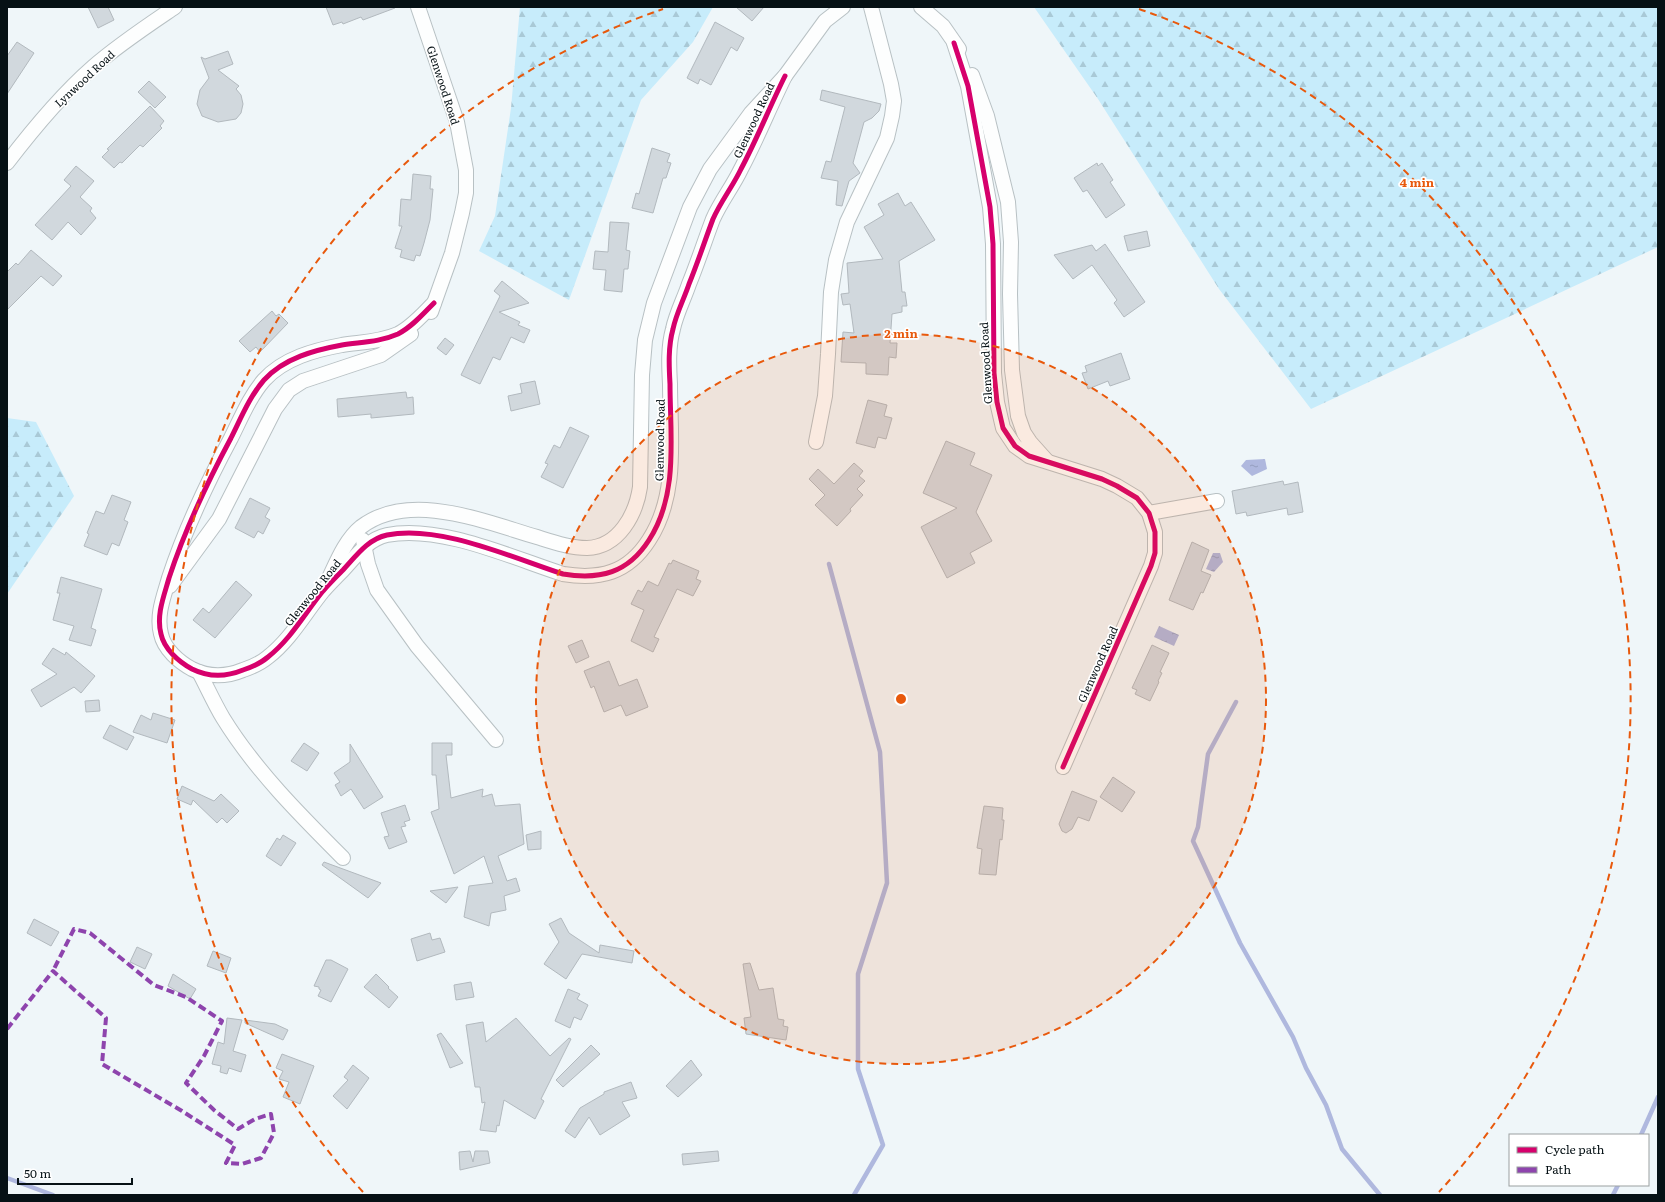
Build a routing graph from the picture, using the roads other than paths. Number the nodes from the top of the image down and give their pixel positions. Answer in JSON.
{"nodes":[{"id":1,"x":175,"y":7,"type":"edge"},
{"id":2,"x":418,"y":7,"type":"edge"},
{"id":3,"x":843,"y":7,"type":"edge"},
{"id":4,"x":871,"y":7,"type":"edge"},
{"id":5,"x":921,"y":7,"type":"edge"},
{"id":6,"x":785,"y":76,"type":"junction"},
{"id":7,"x":7,"y":163,"type":"edge"},
{"id":8,"x":434,"y":303,"type":"junction"},
{"id":9,"x":816,"y":442,"type":"dead end"},
{"id":10,"x":1217,"y":501,"type":"dead end"},
{"id":11,"x":1150,"y":514,"type":"junction"},
{"id":12,"x":360,"y":528,"type":"junction"},
{"id":13,"x":364,"y":547,"type":"junction"},
{"id":14,"x":323,"y":591,"type":"junction"},
{"id":15,"x":164,"y":594,"type":"junction"},
{"id":16,"x":199,"y":672,"type":"junction"},
{"id":17,"x":496,"y":740,"type":"dead end"},
{"id":18,"x":1062,"y":767,"type":"dead end"},
{"id":19,"x":343,"y":858,"type":"dead end"}],
"edges":[{"from":1,"to":7,"type":"street","name":"Lynwood Road"},
{"from":2,"to":8,"type":"street","name":"Glenwood Road"},
{"from":3,"to":6,"type":"street","name":"Glenwood Road"},
{"from":4,"to":9,"type":"street"},
{"from":5,"to":11,"type":"street","name":"Glenwood Road"},
{"from":6,"to":12,"type":"street","name":"Glenwood Road"},
{"from":6,"to":13,"type":"street","name":"Glenwood Road"},
{"from":8,"to":15,"type":"street","name":"Glenwood Road"},
{"from":8,"to":15,"type":"street","name":"Glenwood Road"},
{"from":10,"to":11,"type":"street"},
{"from":11,"to":18,"type":"street","name":"Glenwood Road"},
{"from":12,"to":13,"type":"street"},
{"from":12,"to":14,"type":"street","name":"Glenwood Road"},
{"from":13,"to":14,"type":"street","name":"Glenwood Road"},
{"from":13,"to":17,"type":"street"},
{"from":14,"to":16,"type":"street","name":"Glenwood Road"},
{"from":15,"to":16,"type":"street","name":"Glenwood Road"},
{"from":16,"to":19,"type":"street"}]}
